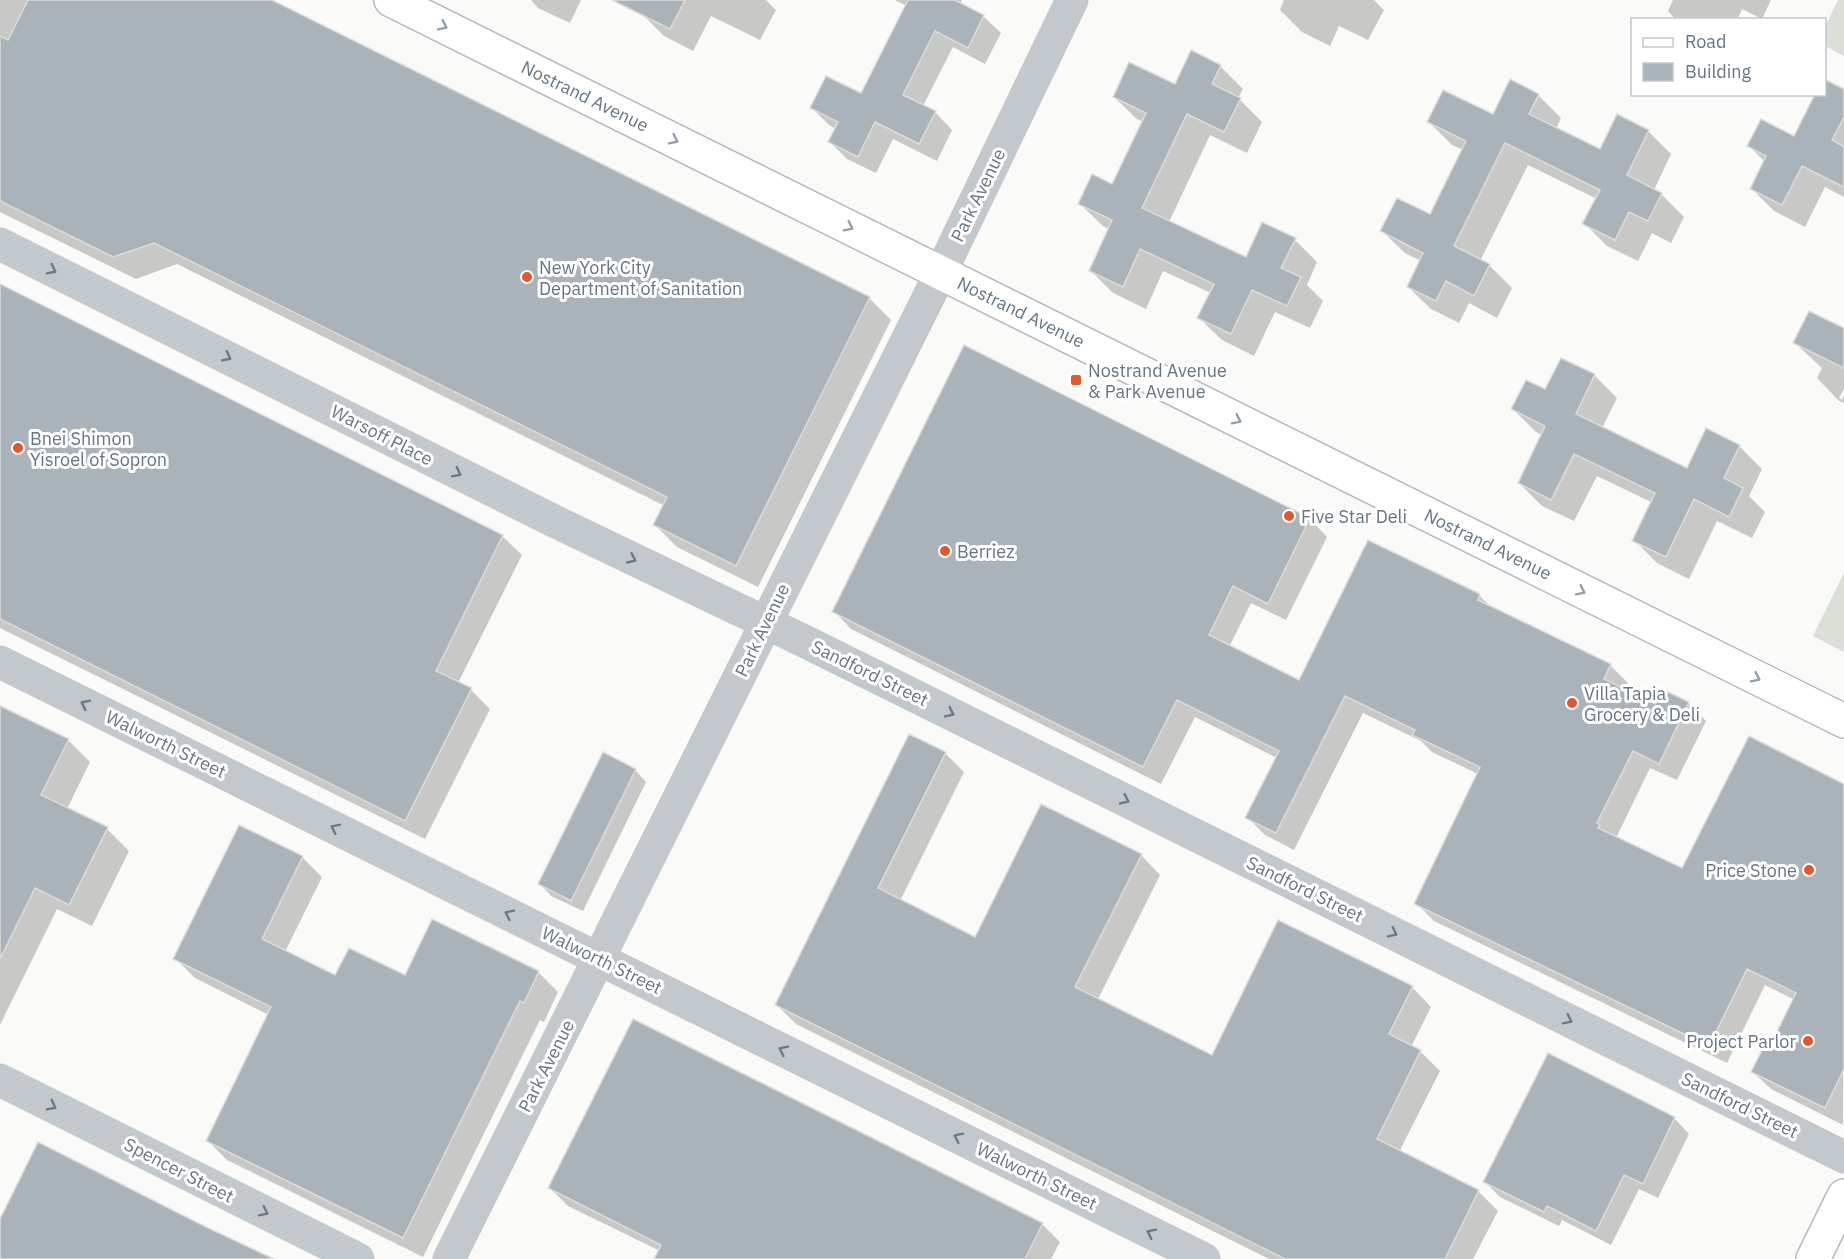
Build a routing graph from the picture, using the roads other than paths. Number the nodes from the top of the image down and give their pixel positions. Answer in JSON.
{"nodes":[{"id":1,"x":391,"y":0,"type":"edge"},
{"id":2,"x":1072,"y":0,"type":"edge"},
{"id":3,"x":0,"y":244,"type":"edge"},
{"id":4,"x":940,"y":272,"type":"junction"},
{"id":5,"x":766,"y":622,"type":"junction"},
{"id":6,"x":0,"y":662,"type":"edge"},
{"id":7,"x":1844,"y":721,"type":"edge"},
{"id":8,"x":599,"y":959,"type":"junction"},
{"id":9,"x":0,"y":1080,"type":"edge"},
{"id":10,"x":1844,"y":1157,"type":"edge"},
{"id":11,"x":1844,"y":1196,"type":"edge"},
{"id":12,"x":358,"y":1259,"type":"edge"},
{"id":13,"x":449,"y":1259,"type":"edge"},
{"id":14,"x":1203,"y":1259,"type":"edge"},
{"id":15,"x":1813,"y":1259,"type":"edge"}],
"edges":[{"from":1,"to":4,"type":"main road","name":"Nostrand Avenue","one_way":true},
{"from":2,"to":4,"type":"street","name":"Park Avenue"},
{"from":3,"to":5,"type":"street","name":"Warsoff Place","one_way":true},
{"from":4,"to":5,"type":"street","name":"Park Avenue"},
{"from":4,"to":7,"type":"main road","name":"Nostrand Avenue","one_way":true},
{"from":5,"to":8,"type":"street","name":"Park Avenue"},
{"from":5,"to":10,"type":"street","name":"Sandford Street","one_way":true},
{"from":8,"to":6,"type":"street","name":"Walworth Street","one_way":true},
{"from":8,"to":13,"type":"street","name":"Park Avenue"},
{"from":14,"to":8,"type":"street","name":"Walworth Street","one_way":true},
{"from":9,"to":12,"type":"street","name":"Spencer Street","one_way":true},
{"from":11,"to":15,"type":"main road"}]}
